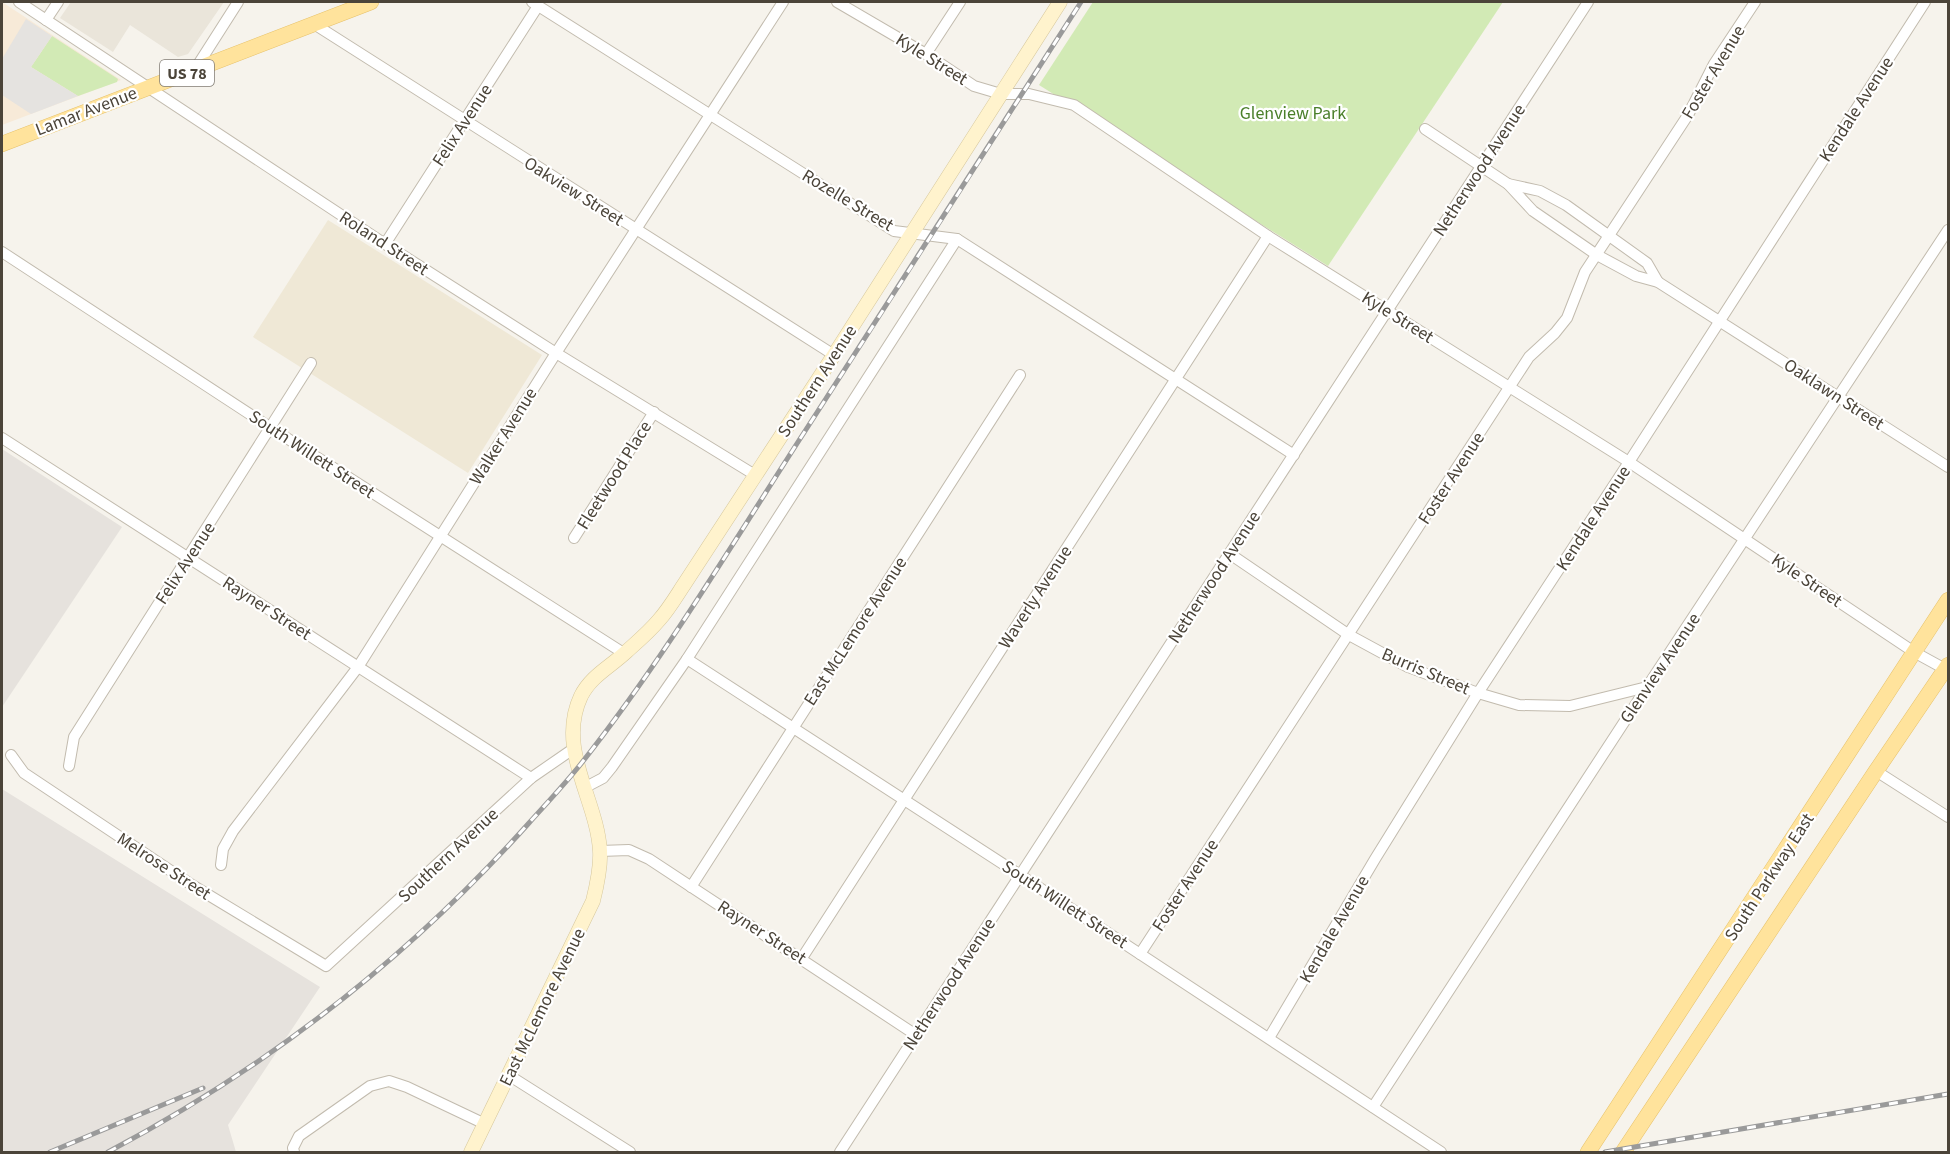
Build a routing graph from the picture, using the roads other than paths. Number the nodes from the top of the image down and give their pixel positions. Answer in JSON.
{"nodes":[{"id":1,"x":19,"y":2,"type":"edge"},
{"id":2,"x":58,"y":2,"type":"edge"},
{"id":3,"x":238,"y":2,"type":"edge"},
{"id":4,"x":371,"y":2,"type":"edge"},
{"id":5,"x":783,"y":2,"type":"edge"},
{"id":6,"x":837,"y":2,"type":"edge"},
{"id":7,"x":960,"y":2,"type":"edge"},
{"id":8,"x":1060,"y":2,"type":"edge"},
{"id":9,"x":1588,"y":2,"type":"edge"},
{"id":10,"x":1755,"y":2,"type":"edge"},
{"id":11,"x":1925,"y":2,"type":"edge"},
{"id":12,"x":535,"y":4,"type":"edge"},
{"id":13,"x":46,"y":20,"type":"junction"},
{"id":14,"x":314,"y":24,"type":"junction"},
{"id":15,"x":926,"y":54,"type":"junction"},
{"id":16,"x":194,"y":71,"type":"junction"},
{"id":17,"x":147,"y":88,"type":"junction"},
{"id":18,"x":1001,"y":94,"type":"junction"},
{"id":19,"x":710,"y":114,"type":"junction"},
{"id":20,"x":464,"y":121,"type":"junction"},
{"id":21,"x":1425,"y":129,"type":"dead end"},
{"id":22,"x":2,"y":144,"type":"edge"},
{"id":23,"x":1481,"y":166,"type":"junction"},
{"id":24,"x":1508,"y":184,"type":"junction"},
{"id":25,"x":636,"y":230,"type":"junction"},
{"id":26,"x":1948,"y":230,"type":"edge"},
{"id":27,"x":912,"y":233,"type":"junction"},
{"id":28,"x":1268,"y":236,"type":"junction"},
{"id":29,"x":1608,"y":237,"type":"junction"},
{"id":30,"x":957,"y":239,"type":"junction"},
{"id":31,"x":385,"y":244,"type":"junction"},
{"id":32,"x":2,"y":252,"type":"edge"},
{"id":33,"x":1597,"y":255,"type":"junction"},
{"id":34,"x":1658,"y":282,"type":"junction"},
{"id":35,"x":1388,"y":310,"type":"junction"},
{"id":36,"x":1720,"y":320,"type":"junction"},
{"id":37,"x":556,"y":353,"type":"junction"},
{"id":38,"x":834,"y":355,"type":"junction"},
{"id":39,"x":311,"y":363,"type":"dead end"},
{"id":40,"x":1020,"y":375,"type":"dead end"},
{"id":41,"x":1176,"y":379,"type":"junction"},
{"id":42,"x":1509,"y":388,"type":"junction"},
{"id":43,"x":1838,"y":396,"type":"junction"},
{"id":44,"x":654,"y":412,"type":"junction"},
{"id":45,"x":271,"y":428,"type":"junction"},
{"id":46,"x":2,"y":438,"type":"edge"},
{"id":47,"x":1294,"y":455,"type":"junction"},
{"id":48,"x":1629,"y":462,"type":"junction"},
{"id":49,"x":1948,"y":467,"type":"edge"},
{"id":50,"x":755,"y":475,"type":"junction"},
{"id":51,"x":440,"y":536,"type":"junction"},
{"id":52,"x":574,"y":538,"type":"dead end"},
{"id":53,"x":1746,"y":539,"type":"junction"},
{"id":54,"x":1230,"y":554,"type":"junction"},
{"id":55,"x":189,"y":558,"type":"junction"},
{"id":56,"x":1948,"y":600,"type":"edge"},
{"id":57,"x":1349,"y":635,"type":"junction"},
{"id":58,"x":1914,"y":652,"type":"junction"},
{"id":59,"x":625,"y":654,"type":"junction"},
{"id":60,"x":687,"y":659,"type":"junction"},
{"id":61,"x":358,"y":667,"type":"junction"},
{"id":62,"x":1947,"y":667,"type":"edge"},
{"id":63,"x":1647,"y":687,"type":"junction"},
{"id":64,"x":1478,"y":693,"type":"junction"},
{"id":65,"x":794,"y":727,"type":"junction"},
{"id":66,"x":573,"y":749,"type":"junction"},
{"id":67,"x":10,"y":755,"type":"dead end"},
{"id":68,"x":69,"y":766,"type":"dead end"},
{"id":69,"x":1876,"y":771,"type":"junction"},
{"id":70,"x":531,"y":778,"type":"junction"},
{"id":71,"x":585,"y":788,"type":"junction"},
{"id":72,"x":904,"y":800,"type":"junction"},
{"id":73,"x":1948,"y":818,"type":"edge"},
{"id":74,"x":600,"y":851,"type":"junction"},
{"id":75,"x":221,"y":865,"type":"dead end"},
{"id":76,"x":1020,"y":875,"type":"junction"},
{"id":77,"x":691,"y":887,"type":"junction"},
{"id":78,"x":1140,"y":954,"type":"junction"},
{"id":79,"x":802,"y":958,"type":"junction"},
{"id":80,"x":326,"y":966,"type":"joint"},
{"id":81,"x":916,"y":1035,"type":"junction"},
{"id":82,"x":1269,"y":1038,"type":"junction"},
{"id":83,"x":510,"y":1076,"type":"junction"},
{"id":84,"x":1373,"y":1107,"type":"junction"},
{"id":85,"x":485,"y":1124,"type":"junction"},
{"id":86,"x":294,"y":1152,"type":"edge"},
{"id":87,"x":471,"y":1152,"type":"edge"},
{"id":88,"x":630,"y":1152,"type":"edge"},
{"id":89,"x":840,"y":1152,"type":"edge"},
{"id":90,"x":1441,"y":1152,"type":"edge"},
{"id":91,"x":1588,"y":1152,"type":"edge"},
{"id":92,"x":1623,"y":1152,"type":"edge"}],
"edges":[{"from":1,"to":13,"type":"street","name":"Roland Street"},
{"from":2,"to":13,"type":"street"},
{"from":3,"to":16,"type":"street"},
{"from":4,"to":14,"type":"main road","name":"Lamar Avenue","number":"US 78"},
{"from":5,"to":19,"type":"street","name":"Walker Avenue"},
{"from":6,"to":15,"type":"street","name":"Kyle Street"},
{"from":7,"to":15,"type":"street"},
{"from":8,"to":18,"type":"main road","name":"Southern Avenue"},
{"from":9,"to":23,"type":"street","name":"Netherwood Avenue"},
{"from":10,"to":29,"type":"street","name":"Foster Avenue"},
{"from":11,"to":36,"type":"street","name":"Kendale Avenue"},
{"from":12,"to":19,"type":"street","name":"Rozelle Street"},
{"from":12,"to":20,"type":"street","name":"Felix Avenue"},
{"from":13,"to":17,"type":"street","name":"Roland Street"},
{"from":14,"to":16,"type":"main road","name":"Lamar Avenue","number":"US 78"},
{"from":14,"to":20,"type":"street","name":"Oakview Street"},
{"from":15,"to":18,"type":"street","name":"Kyle Street"},
{"from":16,"to":17,"type":"main road","name":"Lamar Avenue","number":"US 78"},
{"from":17,"to":22,"type":"main road","name":"Lamar Avenue","number":"US 78"},
{"from":17,"to":31,"type":"street","name":"Roland Street"},
{"from":18,"to":27,"type":"main road","name":"Southern Avenue"},
{"from":18,"to":28,"type":"street","name":"Kyle Street"},
{"from":19,"to":25,"type":"street","name":"Walker Avenue"},
{"from":19,"to":27,"type":"street","name":"Rozelle Street"},
{"from":20,"to":25,"type":"street","name":"Oakview Street"},
{"from":20,"to":31,"type":"street","name":"Felix Avenue"},
{"from":21,"to":23,"type":"street"},
{"from":23,"to":24,"type":"street"},
{"from":23,"to":35,"type":"street","name":"Netherwood Avenue"},
{"from":24,"to":29,"type":"street"},
{"from":24,"to":33,"type":"street"},
{"from":25,"to":37,"type":"street","name":"Walker Avenue"},
{"from":25,"to":38,"type":"street","name":"Oakview Street"},
{"from":26,"to":43,"type":"street","name":"Glenview Avenue"},
{"from":27,"to":30,"type":"street","name":"Rozelle Street"},
{"from":27,"to":38,"type":"main road","name":"Southern Avenue"},
{"from":28,"to":35,"type":"street","name":"Kyle Street"},
{"from":28,"to":41,"type":"street","name":"Waverly Avenue"},
{"from":29,"to":33,"type":"street","name":"Foster Avenue"},
{"from":29,"to":34,"type":"street"},
{"from":30,"to":41,"type":"street","name":"Rozelle Street"},
{"from":30,"to":60,"type":"street"},
{"from":31,"to":37,"type":"street","name":"Roland Street"},
{"from":32,"to":45,"type":"street","name":"South Willett Street"},
{"from":33,"to":34,"type":"street"},
{"from":33,"to":42,"type":"street","name":"Foster Avenue"},
{"from":34,"to":36,"type":"street","name":"Oaklawn Street"},
{"from":35,"to":42,"type":"street","name":"Kyle Street"},
{"from":35,"to":47,"type":"street","name":"Netherwood Avenue"},
{"from":36,"to":43,"type":"street","name":"Oaklawn Street"},
{"from":36,"to":48,"type":"street","name":"Kendale Avenue"},
{"from":37,"to":44,"type":"street","name":"Roland Street"},
{"from":37,"to":51,"type":"street","name":"Walker Avenue"},
{"from":38,"to":50,"type":"main road","name":"Southern Avenue"},
{"from":39,"to":45,"type":"street","name":"Felix Avenue"},
{"from":40,"to":65,"type":"street","name":"East McLemore Avenue"},
{"from":41,"to":47,"type":"street","name":"Rozelle Street"},
{"from":41,"to":72,"type":"street","name":"Waverly Avenue"},
{"from":42,"to":48,"type":"street","name":"Kyle Street"},
{"from":42,"to":57,"type":"street","name":"Foster Avenue"},
{"from":43,"to":49,"type":"street","name":"Oaklawn Street"},
{"from":43,"to":53,"type":"street","name":"Glenview Avenue"},
{"from":44,"to":50,"type":"street","name":"Roland Street"},
{"from":44,"to":52,"type":"street","name":"Fleetwood Place"},
{"from":45,"to":51,"type":"street","name":"South Willett Street"},
{"from":45,"to":55,"type":"street","name":"Felix Avenue"},
{"from":46,"to":55,"type":"street","name":"Rayner Street"},
{"from":47,"to":54,"type":"street","name":"Netherwood Avenue"},
{"from":48,"to":53,"type":"street","name":"Kyle Street"},
{"from":48,"to":64,"type":"street","name":"Kendale Avenue"},
{"from":50,"to":59,"type":"main road","name":"Southern Avenue"},
{"from":51,"to":59,"type":"street","name":"South Willett Street"},
{"from":51,"to":61,"type":"street","name":"Walker Avenue"},
{"from":53,"to":58,"type":"street","name":"Kyle Street"},
{"from":53,"to":63,"type":"street","name":"Glenview Avenue"},
{"from":54,"to":57,"type":"street","name":"Burris Street"},
{"from":54,"to":76,"type":"street","name":"Netherwood Avenue"},
{"from":55,"to":61,"type":"street","name":"Rayner Street"},
{"from":55,"to":68,"type":"street","name":"Felix Avenue"},
{"from":56,"to":58,"type":"main road","name":"South Parkway East"},
{"from":57,"to":64,"type":"street","name":"Burris Street"},
{"from":57,"to":78,"type":"street","name":"Foster Avenue"},
{"from":58,"to":62,"type":"street","name":"Kyle Street"},
{"from":58,"to":91,"type":"main road","name":"South Parkway East"},
{"from":59,"to":66,"type":"main road","name":"Southern Avenue"},
{"from":60,"to":65,"type":"street","name":"South Willett Street"},
{"from":60,"to":71,"type":"street"},
{"from":61,"to":70,"type":"street","name":"Rayner Street"},
{"from":61,"to":75,"type":"street","name":"Walker Avenue"},
{"from":62,"to":69,"type":"main road","name":"South Parkway East"},
{"from":63,"to":64,"type":"street","name":"Burris Street"},
{"from":63,"to":84,"type":"street","name":"Glenview Avenue"},
{"from":64,"to":82,"type":"street","name":"Kendale Avenue"},
{"from":65,"to":72,"type":"street","name":"South Willett Street"},
{"from":65,"to":77,"type":"street","name":"East McLemore Avenue"},
{"from":66,"to":70,"type":"street","name":"Southern Avenue"},
{"from":66,"to":71,"type":"main road","name":"Southern Avenue"},
{"from":67,"to":80,"type":"street","name":"Melrose Street"},
{"from":69,"to":73,"type":"street"},
{"from":69,"to":92,"type":"main road","name":"South Parkway East"},
{"from":70,"to":80,"type":"street","name":"Southern Avenue"},
{"from":71,"to":74,"type":"main road","name":"East McLemore Avenue"},
{"from":72,"to":76,"type":"street","name":"South Willett Street"},
{"from":72,"to":79,"type":"street","name":"Waverly Avenue"},
{"from":74,"to":77,"type":"street","name":"Rayner Street"},
{"from":74,"to":83,"type":"main road","name":"East McLemore Avenue"},
{"from":76,"to":78,"type":"street","name":"South Willett Street"},
{"from":76,"to":81,"type":"street","name":"Netherwood Avenue"},
{"from":77,"to":79,"type":"street","name":"Rayner Street"},
{"from":78,"to":82,"type":"street","name":"South Willett Street"},
{"from":79,"to":81,"type":"street","name":"Rayner Street"},
{"from":81,"to":89,"type":"street","name":"Netherwood Avenue"},
{"from":82,"to":84,"type":"street","name":"South Willett Street"},
{"from":83,"to":85,"type":"main road","name":"East McLemore Avenue"},
{"from":83,"to":88,"type":"street"},
{"from":84,"to":90,"type":"street","name":"South Willett Street"},
{"from":85,"to":86,"type":"street"},
{"from":85,"to":87,"type":"main road","name":"East McLemore Avenue"}]}
